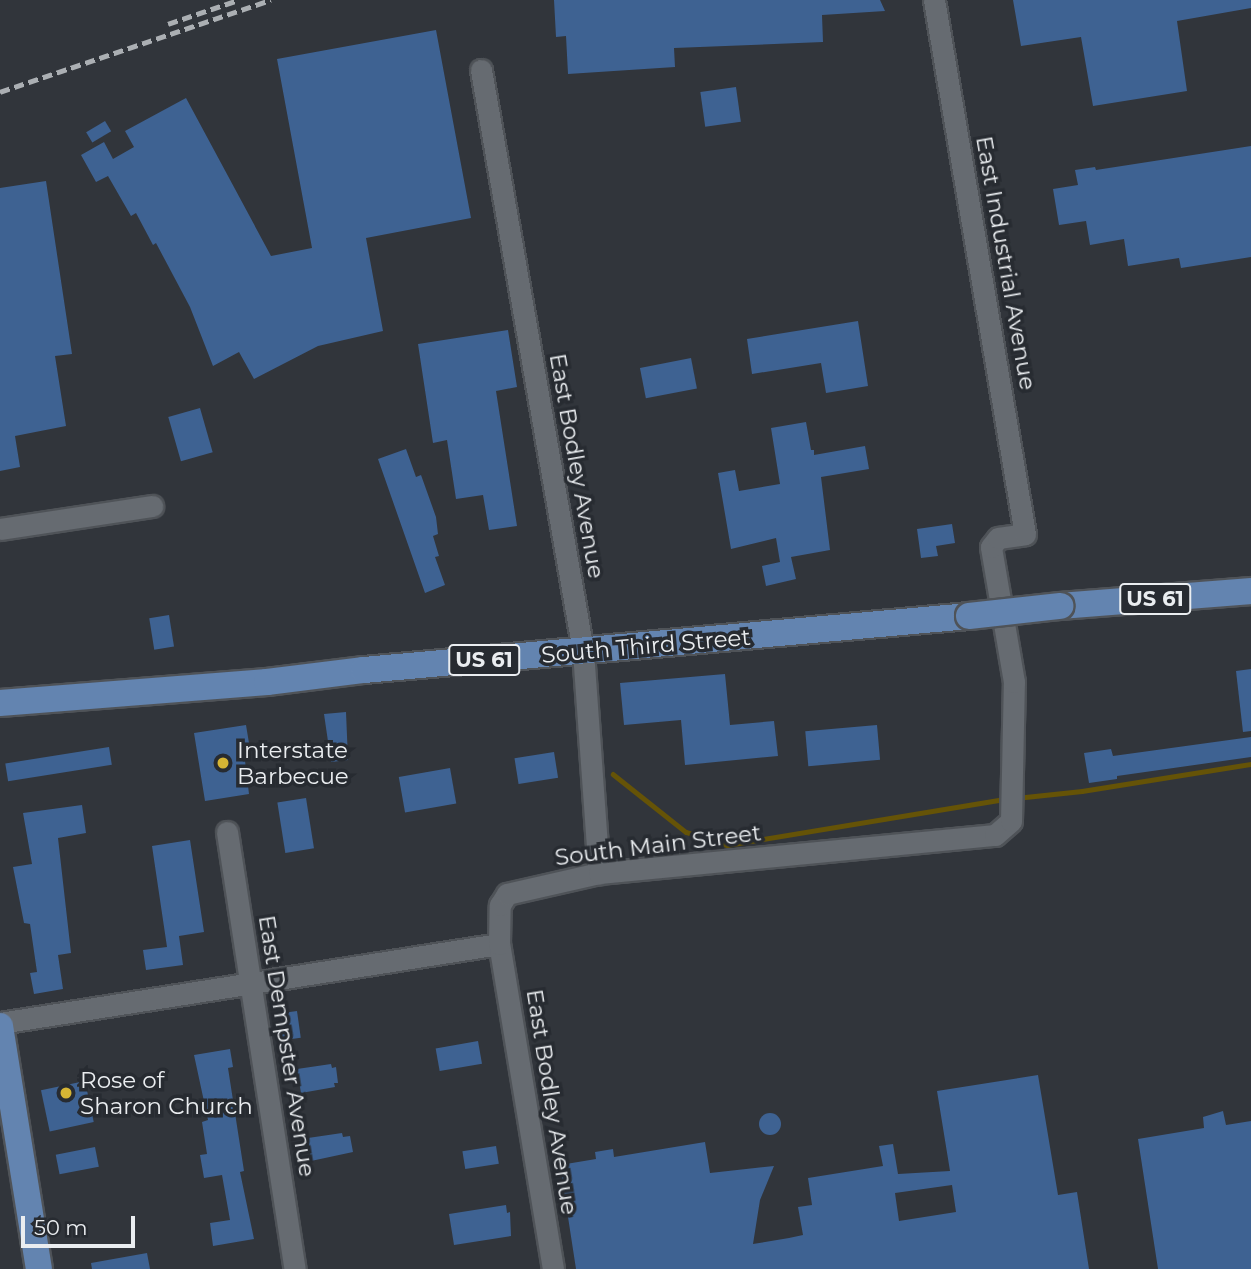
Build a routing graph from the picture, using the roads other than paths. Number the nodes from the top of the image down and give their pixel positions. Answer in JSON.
{"nodes":[{"id":1,"x":934,"y":0,"type":"edge"},
{"id":2,"x":481,"y":70,"type":"dead end"},
{"id":3,"x":152,"y":506,"type":"dead end"},
{"id":4,"x":0,"y":529,"type":"edge"},
{"id":5,"x":1025,"y":534,"type":"joint"},
{"id":6,"x":1251,"y":591,"type":"edge"},
{"id":7,"x":583,"y":651,"type":"junction"},
{"id":8,"x":0,"y":703,"type":"edge"},
{"id":9,"x":227,"y":832,"type":"dead end"},
{"id":10,"x":600,"y":873,"type":"junction"},
{"id":11,"x":499,"y":944,"type":"junction"},
{"id":12,"x":251,"y":983,"type":"junction"},
{"id":13,"x":0,"y":1025,"type":"edge"},
{"id":14,"x":39,"y":1269,"type":"edge"},
{"id":15,"x":295,"y":1269,"type":"edge"},
{"id":16,"x":553,"y":1269,"type":"edge"}],
"edges":[{"from":1,"to":5,"type":"street","name":"East Industrial Avenue"},
{"from":2,"to":7,"type":"street","name":"East Bodley Avenue"},
{"from":3,"to":4,"type":"street"},
{"from":5,"to":10,"type":"street","name":"South Main Street"},
{"from":6,"to":7,"type":"main road","name":"South Third Street","number":"US 61","bridge":true},
{"from":7,"to":8,"type":"main road","name":"South Third Street","number":"US 61"},
{"from":7,"to":10,"type":"street","name":"East Bodley Avenue"},
{"from":9,"to":12,"type":"street","name":"East Dempster Avenue"},
{"from":10,"to":11,"type":"street","name":"South Main Street"},
{"from":11,"to":12,"type":"street"},
{"from":11,"to":16,"type":"street","name":"East Bodley Avenue"},
{"from":12,"to":13,"type":"street"},
{"from":12,"to":15,"type":"street","name":"East Dempster Avenue"},
{"from":13,"to":14,"type":"main road"}]}
